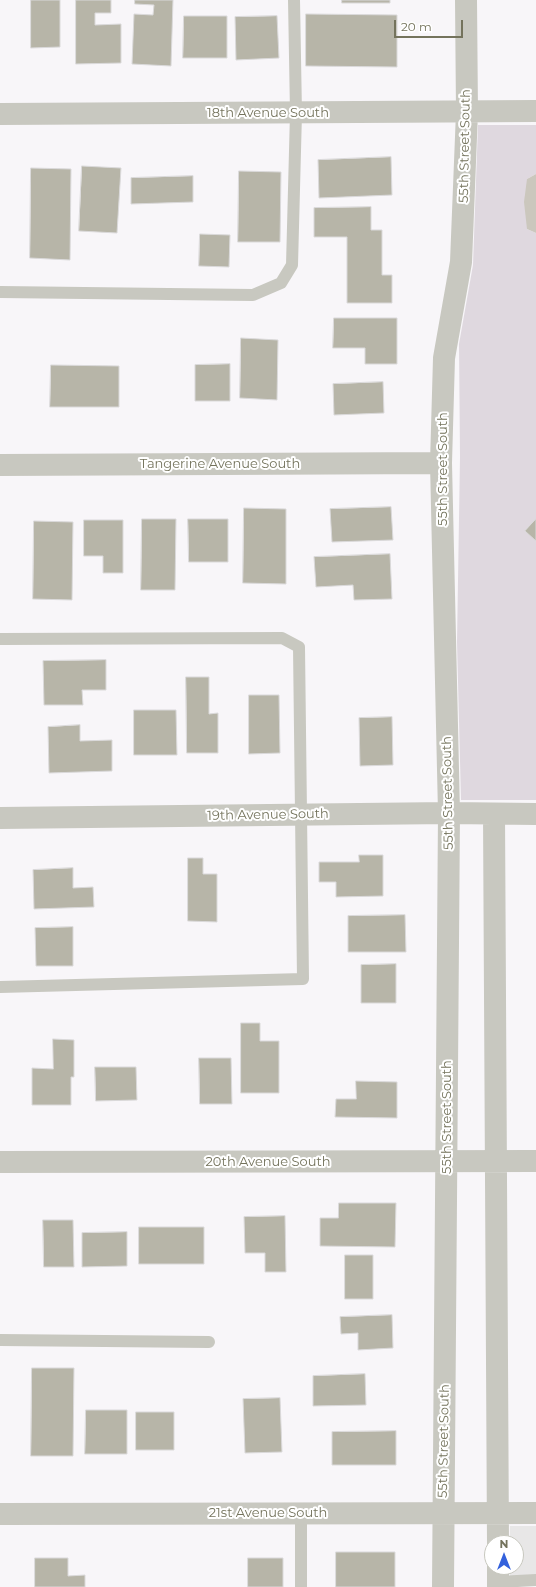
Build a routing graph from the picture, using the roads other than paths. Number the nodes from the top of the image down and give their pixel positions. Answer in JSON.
{"nodes":[{"id":1,"x":294,"y":0,"type":"edge"},
{"id":2,"x":466,"y":0,"type":"edge"},
{"id":3,"x":536,"y":111,"type":"edge"},
{"id":4,"x":466,"y":112,"type":"junction"},
{"id":5,"x":296,"y":113,"type":"junction"},
{"id":6,"x":0,"y":114,"type":"edge"},
{"id":7,"x":0,"y":292,"type":"edge"},
{"id":8,"x":441,"y":463,"type":"junction"},
{"id":9,"x":0,"y":465,"type":"edge"},
{"id":10,"x":0,"y":639,"type":"edge"},
{"id":11,"x":449,"y":813,"type":"junction"},
{"id":12,"x":494,"y":814,"type":"junction"},
{"id":13,"x":536,"y":814,"type":"edge"},
{"id":14,"x":301,"y":815,"type":"junction"},
{"id":15,"x":0,"y":818,"type":"edge"},
{"id":16,"x":0,"y":987,"type":"edge"},
{"id":17,"x":536,"y":1161,"type":"edge"},
{"id":18,"x":0,"y":1162,"type":"edge"},
{"id":19,"x":447,"y":1162,"type":"junction"},
{"id":20,"x":496,"y":1162,"type":"junction"},
{"id":21,"x":0,"y":1340,"type":"edge"},
{"id":22,"x":209,"y":1342,"type":"dead end"},
{"id":23,"x":536,"y":1512,"type":"edge"},
{"id":24,"x":301,"y":1513,"type":"junction"},
{"id":25,"x":443,"y":1513,"type":"junction"},
{"id":26,"x":498,"y":1513,"type":"junction"},
{"id":27,"x":0,"y":1514,"type":"edge"},
{"id":28,"x":498,"y":1535,"type":"edge"},
{"id":29,"x":498,"y":1579,"type":"edge"},
{"id":30,"x":536,"y":1580,"type":"edge"},
{"id":31,"x":301,"y":1587,"type":"edge"},
{"id":32,"x":443,"y":1587,"type":"edge"}],
"edges":[{"from":1,"to":5,"type":"lane"},
{"from":2,"to":4,"type":"street","name":"55th Street South"},
{"from":3,"to":4,"type":"street","name":"18th Avenue South"},
{"from":4,"to":5,"type":"street","name":"18th Avenue South"},
{"from":4,"to":8,"type":"street","name":"55th Street South"},
{"from":5,"to":6,"type":"street","name":"18th Avenue South"},
{"from":5,"to":7,"type":"lane"},
{"from":8,"to":9,"type":"street","name":"Tangerine Avenue South"},
{"from":8,"to":11,"type":"street","name":"55th Street South"},
{"from":10,"to":14,"type":"lane"},
{"from":11,"to":12,"type":"street","name":"19th Avenue South"},
{"from":11,"to":14,"type":"street","name":"19th Avenue South"},
{"from":11,"to":19,"type":"street","name":"55th Street South"},
{"from":12,"to":13,"type":"street","name":"19th Avenue South"},
{"from":12,"to":20,"type":"street"},
{"from":14,"to":15,"type":"street","name":"19th Avenue South"},
{"from":14,"to":16,"type":"lane"},
{"from":17,"to":20,"type":"street","name":"20th Avenue South"},
{"from":18,"to":19,"type":"street","name":"20th Avenue South"},
{"from":19,"to":20,"type":"street","name":"20th Avenue South"},
{"from":19,"to":25,"type":"street","name":"55th Street South"},
{"from":20,"to":26,"type":"street"},
{"from":21,"to":22,"type":"lane"},
{"from":23,"to":26,"type":"street","name":"21st Avenue South"},
{"from":24,"to":25,"type":"street","name":"21st Avenue South"},
{"from":24,"to":27,"type":"street","name":"21st Avenue South"},
{"from":24,"to":31,"type":"lane"},
{"from":25,"to":26,"type":"street","name":"21st Avenue South"},
{"from":25,"to":32,"type":"street","name":"55th Street South"},
{"from":26,"to":28,"type":"street"},
{"from":29,"to":30,"type":"lane"}]}
